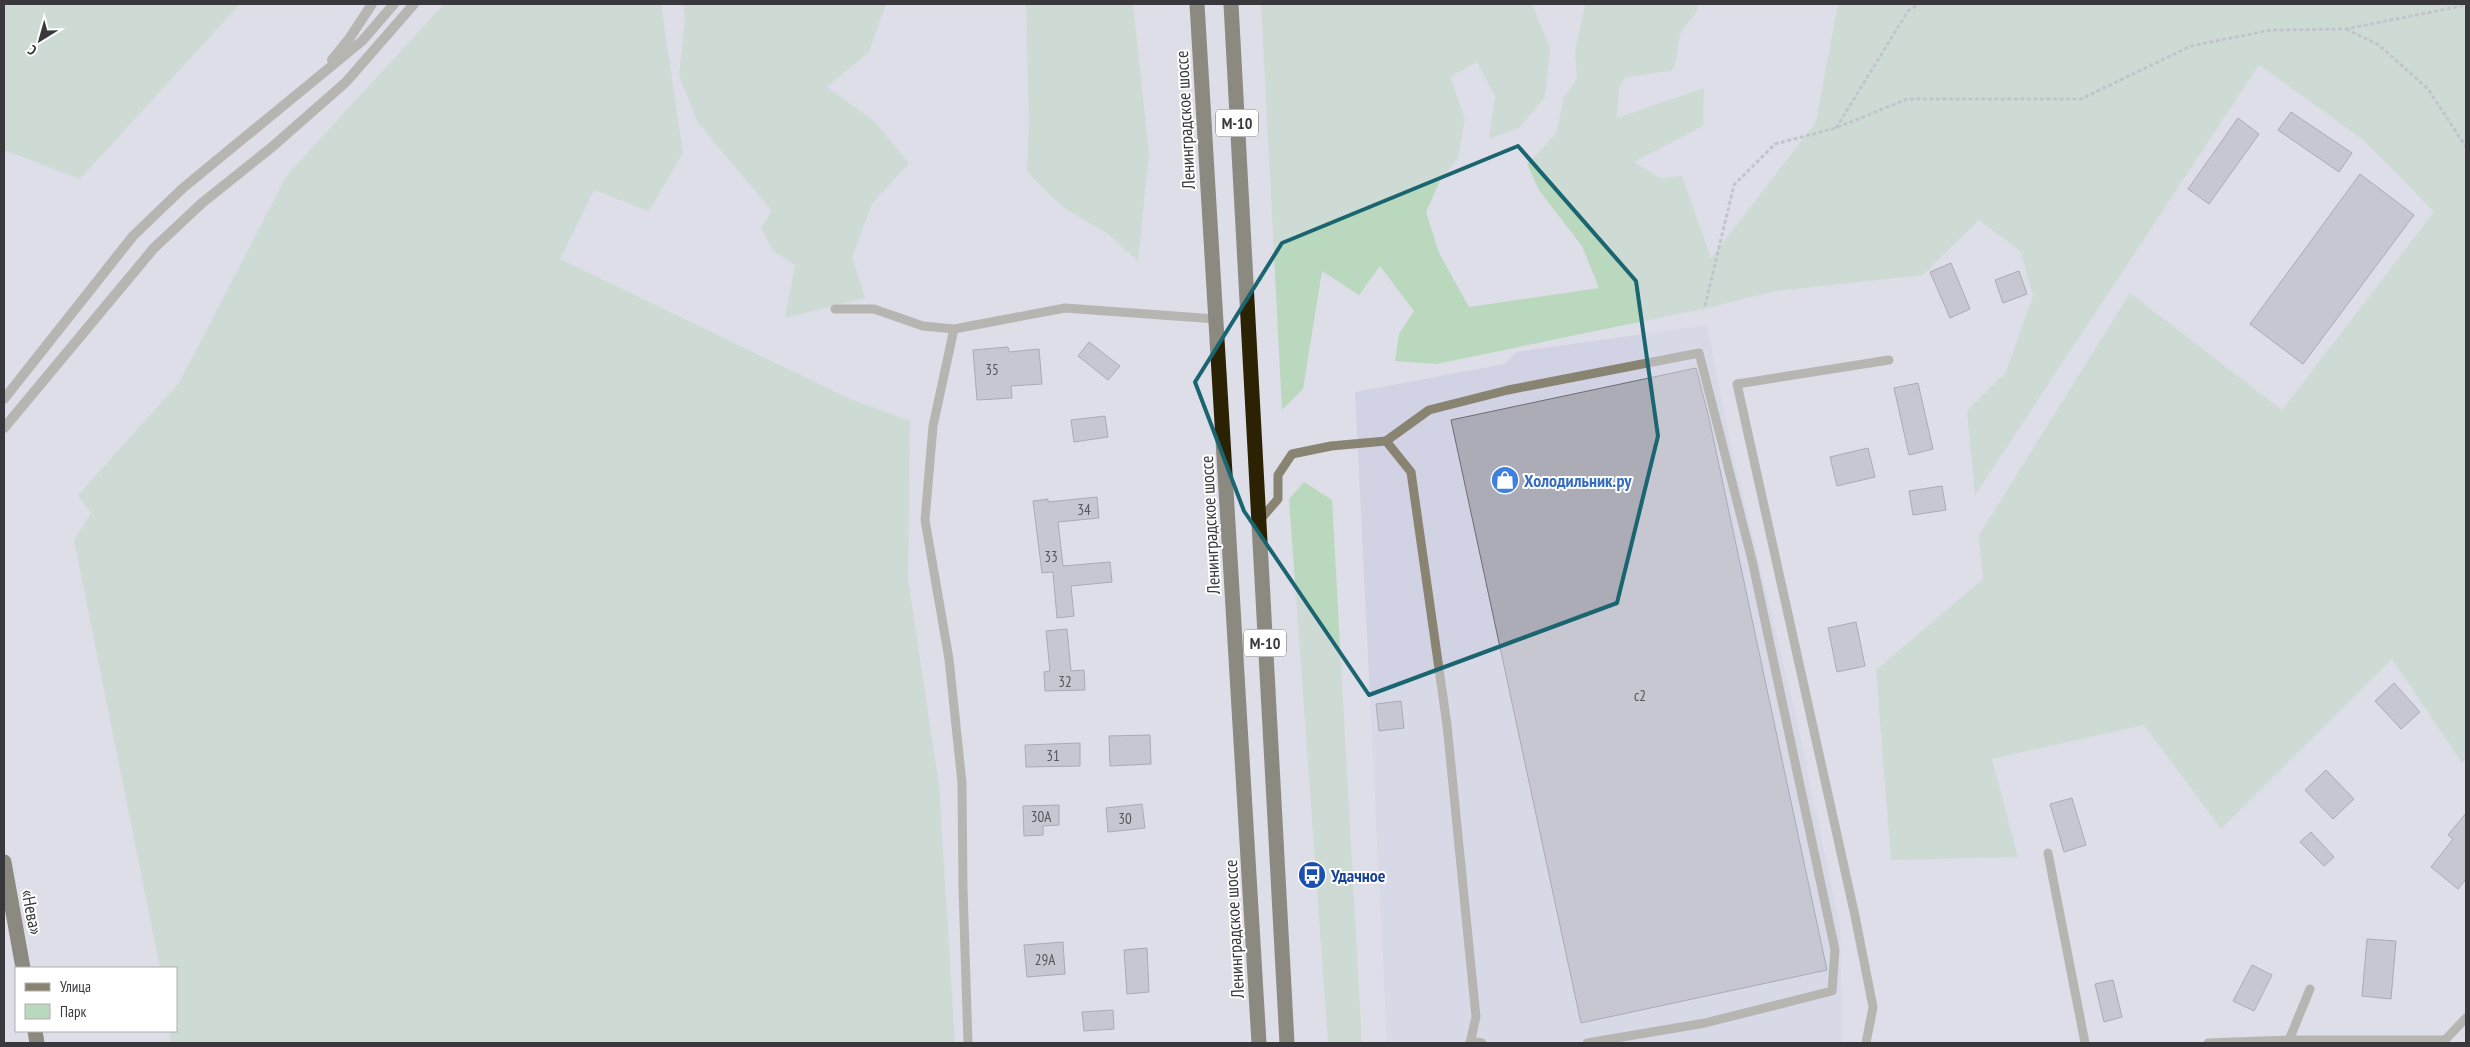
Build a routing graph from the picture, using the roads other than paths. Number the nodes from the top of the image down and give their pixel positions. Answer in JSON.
{"nodes":[{"id":1,"x":372,"y":4,"type":"edge"},
{"id":2,"x":394,"y":4,"type":"edge"},
{"id":3,"x":414,"y":4,"type":"edge"},
{"id":4,"x":1230,"y":4,"type":"edge"},
{"id":5,"x":1196,"y":6,"type":"edge"},
{"id":6,"x":315,"y":79,"type":"junction"},
{"id":7,"x":835,"y":310,"type":"dead end"},
{"id":8,"x":1216,"y":319,"type":"junction"},
{"id":9,"x":954,"y":329,"type":"junction"},
{"id":10,"x":1889,"y":360,"type":"dead end"},
{"id":11,"x":4,"y":398,"type":"edge"},
{"id":12,"x":4,"y":428,"type":"edge"},
{"id":13,"x":1386,"y":440,"type":"junction"},
{"id":14,"x":1259,"y":521,"type":"junction"},
{"id":15,"x":2048,"y":853,"type":"dead end"},
{"id":16,"x":4,"y":862,"type":"edge"},
{"id":17,"x":24,"y":967,"type":"edge"},
{"id":18,"x":2310,"y":989,"type":"dead end"},
{"id":19,"x":2466,"y":1018,"type":"edge"},
{"id":20,"x":2289,"y":1040,"type":"junction"},
{"id":21,"x":1288,"y":1041,"type":"edge"},
{"id":22,"x":1471,"y":1042,"type":"edge"},
{"id":23,"x":968,"y":1043,"type":"edge"},
{"id":24,"x":1259,"y":1043,"type":"edge"},
{"id":25,"x":1482,"y":1043,"type":"edge"},
{"id":26,"x":1588,"y":1043,"type":"edge"},
{"id":27,"x":1866,"y":1043,"type":"edge"},
{"id":28,"x":2085,"y":1043,"type":"edge"},
{"id":29,"x":2208,"y":1043,"type":"edge"}],
"edges":[{"from":1,"to":6,"type":"street"},
{"from":2,"to":6,"type":"street"},
{"from":3,"to":12,"type":"street"},
{"from":4,"to":14,"type":"highway","number":"М-10"},
{"from":5,"to":8,"type":"highway","name":"Ленинградское шоссе","number":"М-10"},
{"from":6,"to":11,"type":"street"},
{"from":7,"to":9,"type":"lane"},
{"from":8,"to":9,"type":"lane"},
{"from":8,"to":24,"type":"highway","name":"Ленинградское шоссе","number":"М-10"},
{"from":9,"to":23,"type":"lane"},
{"from":10,"to":27,"type":"lane"},
{"from":13,"to":14,"type":"lane"},
{"from":13,"to":22,"type":"lane"},
{"from":13,"to":26,"type":"lane"},
{"from":14,"to":21,"type":"highway","number":"М-10"},
{"from":15,"to":28,"type":"lane"},
{"from":16,"to":17,"type":"highway","name":"«Нева»"},
{"from":18,"to":20,"type":"lane"},
{"from":19,"to":20,"type":"lane"},
{"from":20,"to":29,"type":"lane"},
{"from":22,"to":25,"type":"lane"}]}
